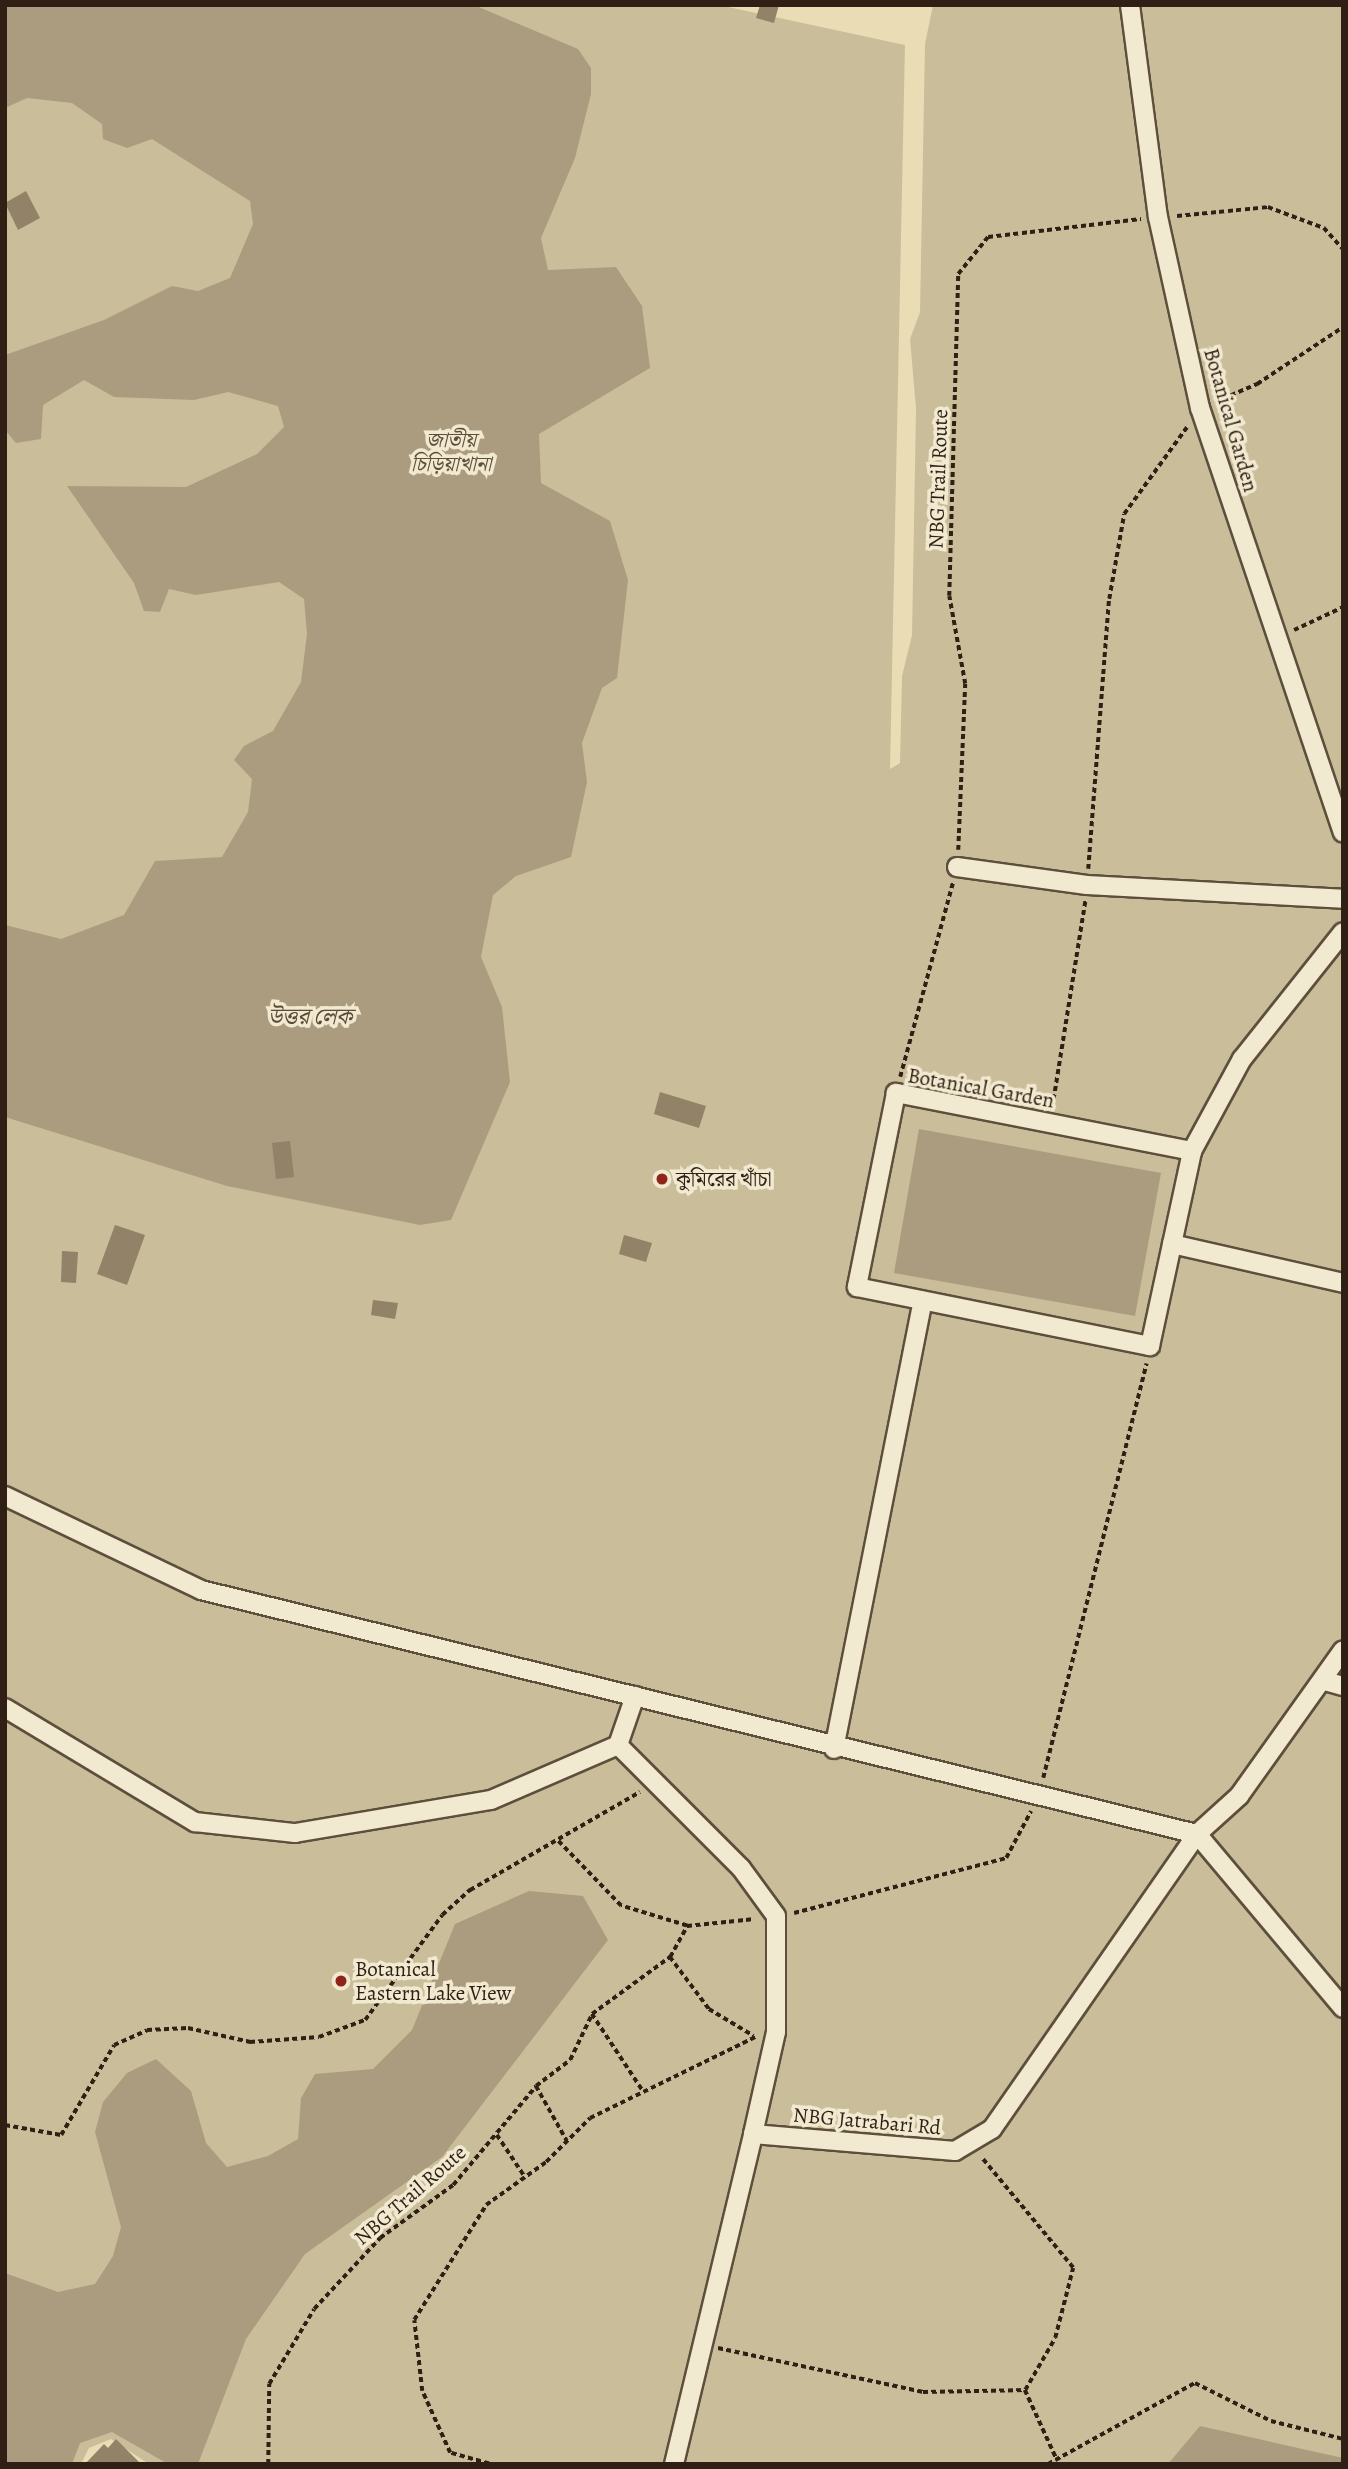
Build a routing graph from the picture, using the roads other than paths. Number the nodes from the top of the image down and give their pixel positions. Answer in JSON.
{"nodes":[{"id":1,"x":1130,"y":5,"type":"edge"},
{"id":2,"x":1343,"y":833,"type":"edge"},
{"id":3,"x":957,"y":867,"type":"road end"},
{"id":4,"x":1343,"y":899,"type":"edge"},
{"id":5,"x":1343,"y":932,"type":"edge"},
{"id":6,"x":1192,"y":1151,"type":"junction"},
{"id":7,"x":1172,"y":1244,"type":"junction"},
{"id":8,"x":1343,"y":1283,"type":"edge"},
{"id":9,"x":923,"y":1301,"type":"junction"},
{"id":10,"x":5,"y":1496,"type":"edge"},
{"id":11,"x":1343,"y":1650,"type":"edge"},
{"id":12,"x":1334,"y":1683,"type":"edge"},
{"id":13,"x":635,"y":1696,"type":"junction"},
{"id":14,"x":5,"y":1708,"type":"edge"},
{"id":15,"x":618,"y":1745,"type":"junction"},
{"id":16,"x":834,"y":1749,"type":"junction"},
{"id":17,"x":1197,"y":1834,"type":"junction"},
{"id":18,"x":1343,"y":2008,"type":"edge"},
{"id":19,"x":753,"y":2134,"type":"junction"},
{"id":20,"x":674,"y":2464,"type":"edge"}],
"edges":[{"from":1,"to":2,"type":"street","name":"Botanical Garden"},
{"from":3,"to":4,"type":"street"},
{"from":5,"to":6,"type":"street"},
{"from":6,"to":7,"type":"street"},
{"from":6,"to":9,"type":"street","name":"Botanical Garden"},
{"from":7,"to":8,"type":"street"},
{"from":7,"to":9,"type":"street","name":"Botanical Garden"},
{"from":9,"to":16,"type":"street"},
{"from":10,"to":13,"type":"street"},
{"from":11,"to":12,"type":"street","name":"NBG Jatrabari Rd"},
{"from":12,"to":17,"type":"street","name":"NBG Jatrabari Rd"},
{"from":13,"to":15,"type":"street"},
{"from":13,"to":16,"type":"street"},
{"from":14,"to":15,"type":"street"},
{"from":15,"to":19,"type":"street"},
{"from":16,"to":17,"type":"street"},
{"from":17,"to":18,"type":"street"},
{"from":17,"to":19,"type":"street","name":"NBG Jatrabari Rd"},
{"from":19,"to":20,"type":"street"}]}
